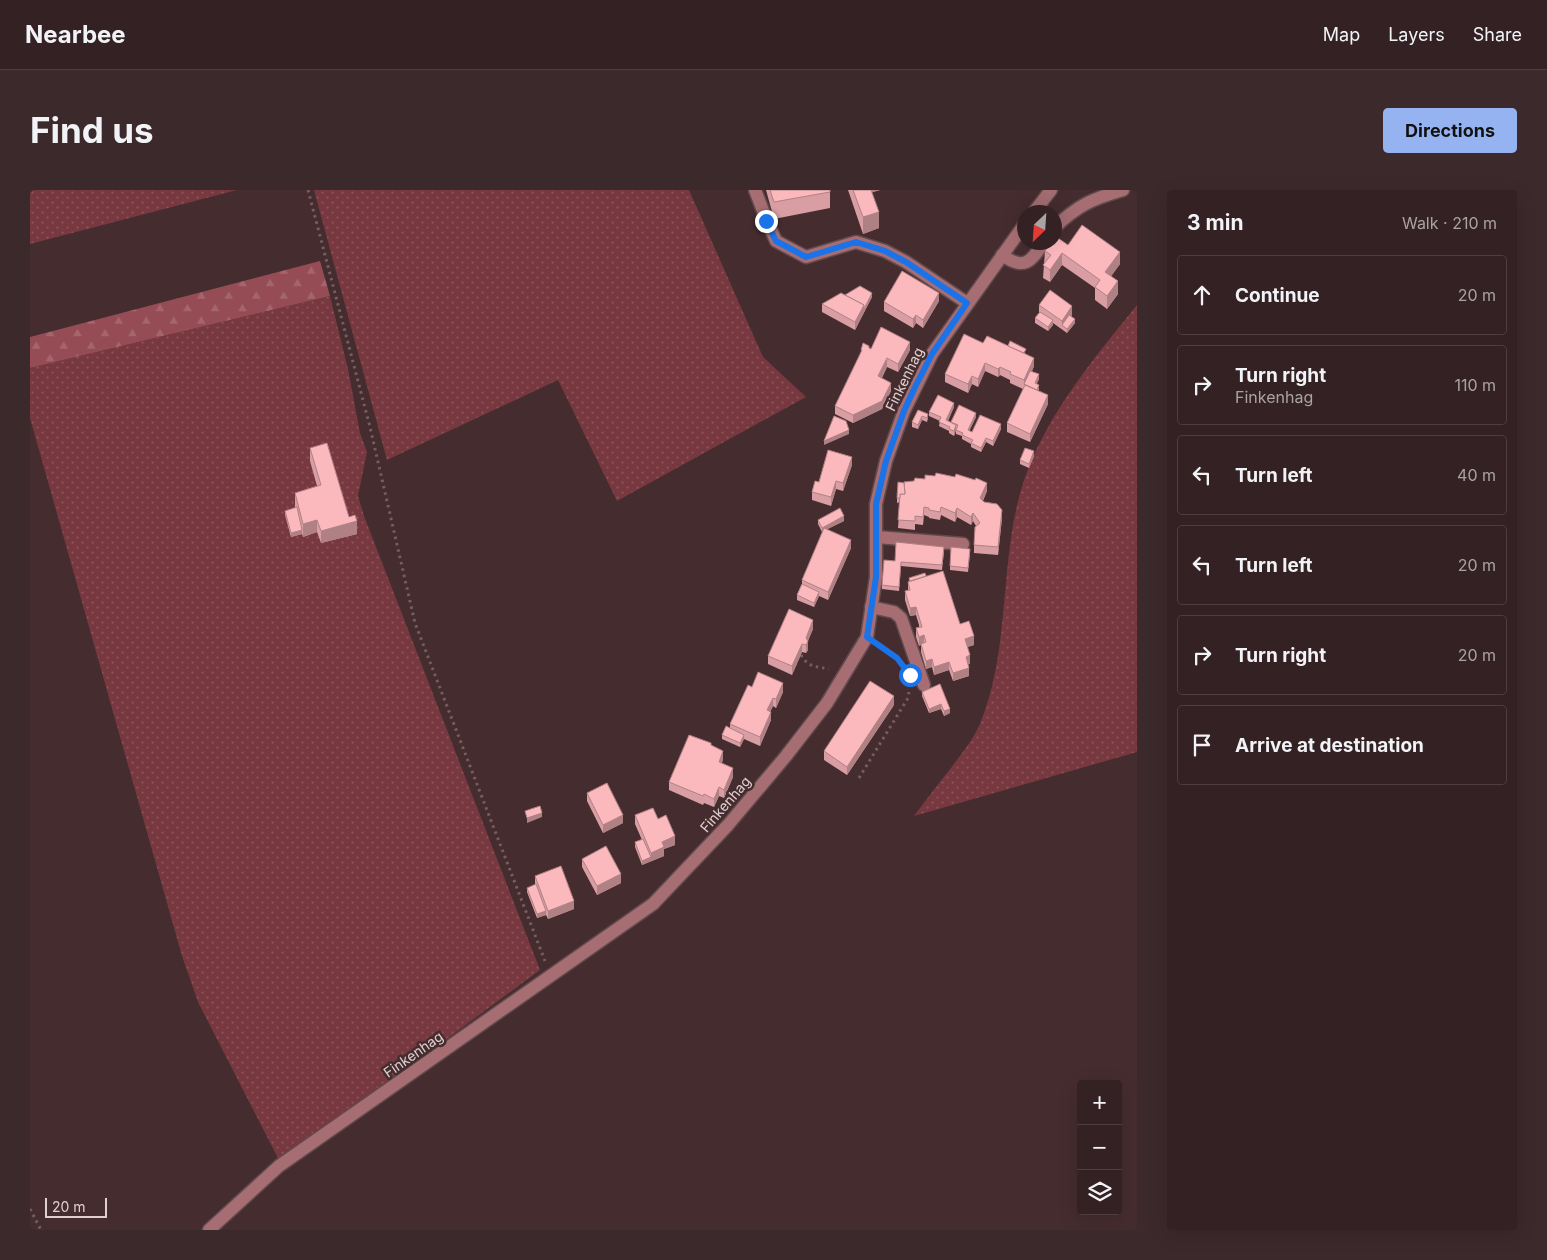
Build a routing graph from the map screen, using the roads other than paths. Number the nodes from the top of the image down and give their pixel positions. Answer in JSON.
{"nodes":[{"id":1,"x":756,"y":190,"type":"edge"},
{"id":2,"x":1051,"y":190,"type":"edge"},
{"id":3,"x":1123,"y":190,"type":"edge"},
{"id":4,"x":1039,"y":205,"type":"edge"},
{"id":5,"x":1062,"y":220,"type":"edge"},
{"id":6,"x":1017,"y":234,"type":"edge"},
{"id":7,"x":1038,"y":250,"type":"edge"},
{"id":8,"x":1002,"y":254,"type":"junction"},
{"id":9,"x":967,"y":303,"type":"junction"},
{"id":10,"x":876,"y":537,"type":"junction"},
{"id":11,"x":963,"y":544,"type":"dead end"},
{"id":12,"x":871,"y":607,"type":"junction"},
{"id":13,"x":924,"y":685,"type":"dead end"},
{"id":14,"x":209,"y":1230,"type":"edge"}],
"edges":[{"from":1,"to":9,"type":"street"},
{"from":2,"to":4,"type":"street"},
{"from":3,"to":5,"type":"street"},
{"from":6,"to":8,"type":"street","name":"Finkenhag"},
{"from":7,"to":8,"type":"street"},
{"from":8,"to":9,"type":"street","name":"Finkenhag"},
{"from":9,"to":10,"type":"street","name":"Finkenhag"},
{"from":10,"to":11,"type":"street"},
{"from":10,"to":12,"type":"street","name":"Finkenhag"},
{"from":12,"to":13,"type":"street"},
{"from":12,"to":14,"type":"street","name":"Finkenhag"}]}
